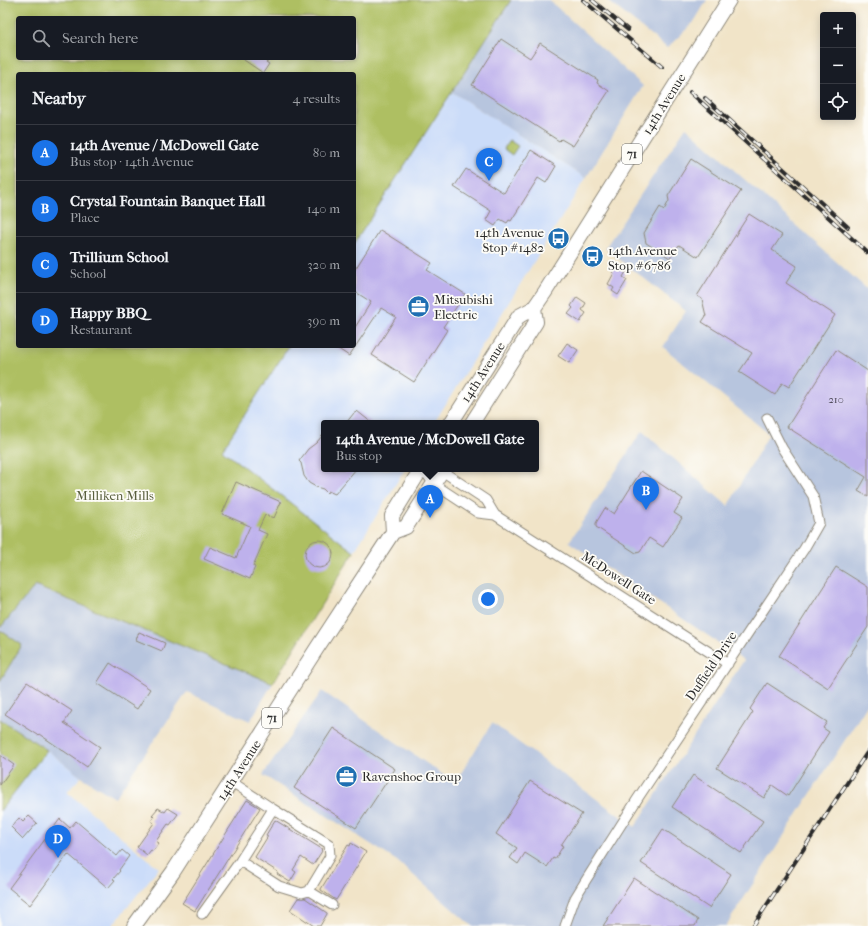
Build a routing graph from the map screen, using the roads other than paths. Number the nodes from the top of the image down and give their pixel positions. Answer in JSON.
{"nodes":[{"id":1,"x":729,"y":0,"type":"edge"},
{"id":2,"x":534,"y":308,"type":"junction"},
{"id":3,"x":767,"y":418,"type":"dead end"},
{"id":4,"x":453,"y":420,"type":"edge"},
{"id":5,"x":474,"y":420,"type":"edge"},
{"id":6,"x":420,"y":472,"type":"edge"},
{"id":7,"x":424,"y":472,"type":"edge"},
{"id":8,"x":442,"y":472,"type":"edge"},
{"id":9,"x":446,"y":472,"type":"edge"},
{"id":10,"x":434,"y":484,"type":"junction"},
{"id":11,"x":495,"y":515,"type":"junction"},
{"id":12,"x":393,"y":532,"type":"junction"},
{"id":13,"x":728,"y":664,"type":"junction"},
{"id":14,"x":232,"y":782,"type":"junction"},
{"id":15,"x":273,"y":809,"type":"junction"},
{"id":16,"x":240,"y":861,"type":"junction"},
{"id":17,"x":309,"y":890,"type":"junction"},
{"id":18,"x":332,"y":905,"type":"dead end"},
{"id":19,"x":202,"y":914,"type":"dead end"},
{"id":20,"x":134,"y":926,"type":"edge"},
{"id":21,"x":565,"y":926,"type":"edge"}],
"edges":[{"from":1,"to":2,"type":"main road","name":"14th Avenue","number":"71"},
{"from":2,"to":4,"type":"main road","name":"14th Avenue","number":"71"},
{"from":2,"to":5,"type":"main road","name":"14th Avenue","number":"71"},
{"from":3,"to":13,"type":"street","name":"Duffield Drive"},
{"from":6,"to":12,"type":"main road","name":"14th Avenue","number":"71"},
{"from":7,"to":10,"type":"street","name":"McDowell Gate"},
{"from":8,"to":10,"type":"main road","name":"14th Avenue","number":"71"},
{"from":9,"to":11,"type":"street","name":"McDowell Gate"},
{"from":10,"to":11,"type":"street","name":"McDowell Gate"},
{"from":10,"to":12,"type":"main road","name":"14th Avenue","number":"71"},
{"from":11,"to":13,"type":"street","name":"McDowell Gate"},
{"from":12,"to":14,"type":"main road","name":"14th Avenue","number":"71"},
{"from":13,"to":21,"type":"street","name":"Duffield Drive"},
{"from":14,"to":15,"type":"street"},
{"from":14,"to":20,"type":"main road","name":"14th Avenue","number":"71"},
{"from":15,"to":16,"type":"street"},
{"from":15,"to":17,"type":"street"},
{"from":16,"to":17,"type":"street"},
{"from":16,"to":19,"type":"street"},
{"from":17,"to":18,"type":"street"}]}
